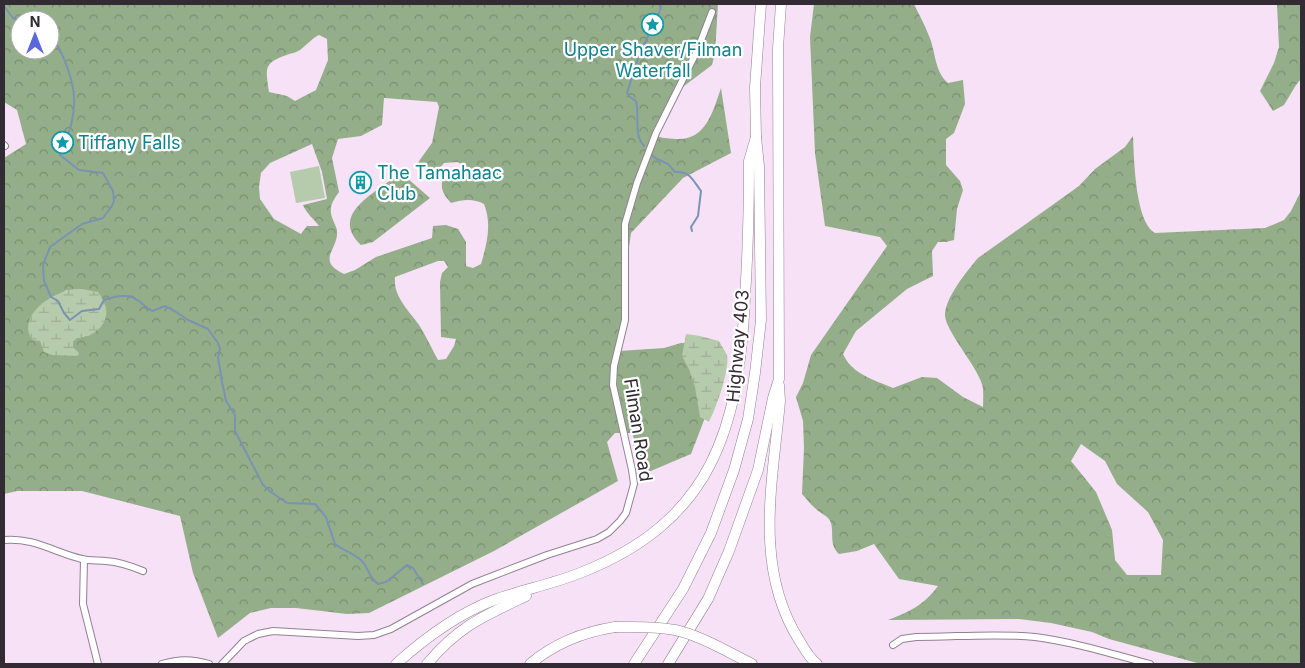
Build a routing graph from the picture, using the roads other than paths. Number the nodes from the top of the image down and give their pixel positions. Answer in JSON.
{"nodes":[{"id":1,"x":761,"y":4,"type":"edge"},
{"id":2,"x":781,"y":4,"type":"edge"},
{"id":3,"x":712,"y":12,"type":"dead end"},
{"id":4,"x":756,"y":137,"type":"junction"},
{"id":5,"x":779,"y":379,"type":"junction"},
{"id":6,"x":4,"y":540,"type":"edge"},
{"id":7,"x":84,"y":560,"type":"junction"},
{"id":8,"x":143,"y":571,"type":"dead end"},
{"id":9,"x":558,"y":581,"type":"junction"},
{"id":10,"x":893,"y":645,"type":"dead end"},
{"id":11,"x":98,"y":664,"type":"edge"},
{"id":12,"x":162,"y":664,"type":"edge"},
{"id":13,"x":209,"y":664,"type":"edge"},
{"id":14,"x":222,"y":664,"type":"edge"},
{"id":15,"x":396,"y":664,"type":"edge"},
{"id":16,"x":427,"y":664,"type":"edge"},
{"id":17,"x":530,"y":664,"type":"edge"},
{"id":18,"x":634,"y":664,"type":"edge"},
{"id":19,"x":668,"y":664,"type":"edge"},
{"id":20,"x":752,"y":664,"type":"edge"},
{"id":21,"x":817,"y":664,"type":"edge"},
{"id":22,"x":1150,"y":664,"type":"edge"}],
"edges":[{"from":1,"to":4,"type":"highway","name":"Highway 403"},
{"from":2,"to":5,"type":"highway","name":"Highway 403"},
{"from":3,"to":14,"type":"street","name":"Filman Road"},
{"from":4,"to":9,"type":"highway"},
{"from":4,"to":18,"type":"highway","name":"Highway 403"},
{"from":5,"to":19,"type":"highway","name":"Highway 403"},
{"from":5,"to":21,"type":"highway"},
{"from":6,"to":7,"type":"street"},
{"from":7,"to":8,"type":"street"},
{"from":7,"to":11,"type":"street"},
{"from":9,"to":15,"type":"highway"},
{"from":9,"to":16,"type":"highway"},
{"from":10,"to":22,"type":"street"},
{"from":12,"to":13,"type":"street"},
{"from":17,"to":20,"type":"highway","bridge":true}]}
